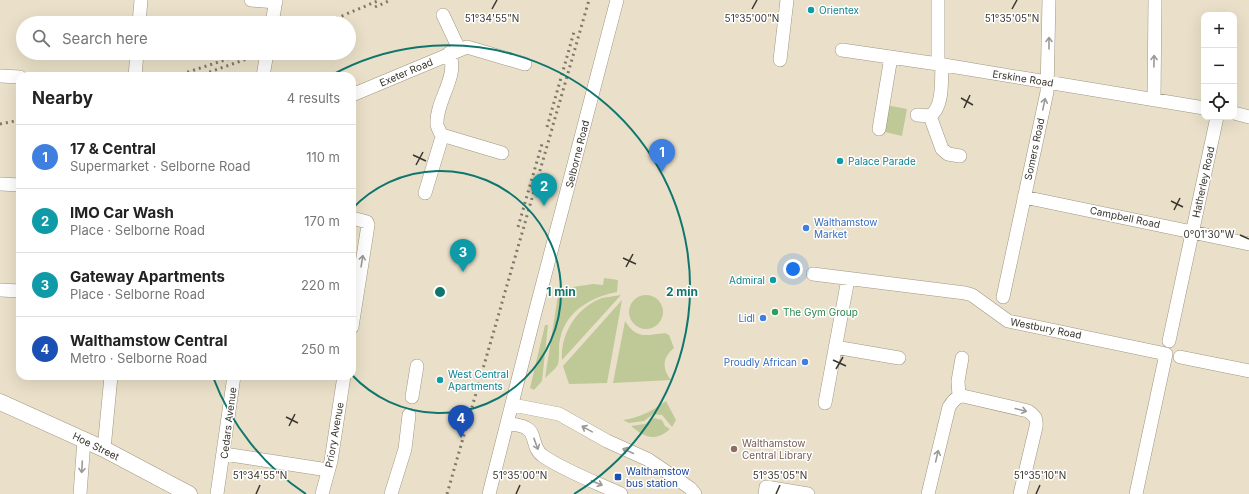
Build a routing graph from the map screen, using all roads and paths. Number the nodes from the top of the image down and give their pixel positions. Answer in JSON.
{"nodes":[{"id":1,"x":141,"y":0,"type":"edge"},
{"id":2,"x":251,"y":0,"type":"edge"},
{"id":3,"x":617,"y":0,"type":"edge"},
{"id":4,"x":787,"y":0,"type":"edge"},
{"id":5,"x":938,"y":0,"type":"edge"},
{"id":6,"x":1049,"y":0,"type":"edge"},
{"id":7,"x":1155,"y":0,"type":"edge"},
{"id":8,"x":276,"y":1,"type":"edge"},
{"id":9,"x":443,"y":15,"type":"dead end"},
{"id":10,"x":140,"y":16,"type":"edge"},
{"id":11,"x":273,"y":16,"type":"edge"},
{"id":12,"x":842,"y":50,"type":"dead end"},
{"id":13,"x":454,"y":51,"type":"junction"},
{"id":14,"x":891,"y":57,"type":"junction"},
{"id":15,"x":136,"y":60,"type":"edge"},
{"id":16,"x":780,"y":60,"type":"dead end"},
{"id":17,"x":525,"y":64,"type":"dead end"},
{"id":18,"x":940,"y":64,"type":"junction"},
{"id":19,"x":135,"y":72,"type":"edge"},
{"id":20,"x":0,"y":76,"type":"edge"},
{"id":21,"x":16,"y":78,"type":"edge"},
{"id":22,"x":1048,"y":82,"type":"junction"},
{"id":23,"x":356,"y":93,"type":"edge"},
{"id":24,"x":1154,"y":100,"type":"junction"},
{"id":25,"x":1201,"y":108,"type":"edge"},
{"id":26,"x":1237,"y":114,"type":"edge"},
{"id":27,"x":917,"y":115,"type":"dead end"},
{"id":28,"x":930,"y":116,"type":"junction"},
{"id":29,"x":1249,"y":117,"type":"edge"},
{"id":30,"x":1216,"y":120,"type":"edge"},
{"id":31,"x":879,"y":129,"type":"dead end"},
{"id":32,"x":442,"y":136,"type":"junction"},
{"id":33,"x":502,"y":152,"type":"dead end"},
{"id":34,"x":960,"y":156,"type":"dead end"},
{"id":35,"x":0,"y":184,"type":"edge"},
{"id":36,"x":16,"y":185,"type":"edge"},
{"id":37,"x":425,"y":194,"type":"dead end"},
{"id":38,"x":1024,"y":196,"type":"junction"},
{"id":39,"x":356,"y":219,"type":"edge"},
{"id":40,"x":1192,"y":231,"type":"junction"},
{"id":41,"x":1249,"y":244,"type":"edge"},
{"id":42,"x":813,"y":274,"type":"dead end"},
{"id":43,"x":848,"y":280,"type":"junction"},
{"id":44,"x":0,"y":290,"type":"edge"},
{"id":45,"x":16,"y":291,"type":"edge"},
{"id":46,"x":1003,"y":297,"type":"dead end"},
{"id":47,"x":356,"y":302,"type":"edge"},
{"id":48,"x":835,"y":347,"type":"junction"},
{"id":49,"x":1167,"y":348,"type":"junction"},
{"id":50,"x":1180,"y":357,"type":"dead end"},
{"id":51,"x":899,"y":358,"type":"dead end"},
{"id":52,"x":962,"y":358,"type":"dead end"},
{"id":53,"x":417,"y":366,"type":"dead end"},
{"id":54,"x":1249,"y":371,"type":"edge"},
{"id":55,"x":111,"y":380,"type":"edge"},
{"id":56,"x":233,"y":380,"type":"edge"},
{"id":57,"x":343,"y":380,"type":"edge"},
{"id":58,"x":959,"y":396,"type":"junction"},
{"id":59,"x":412,"y":397,"type":"dead end"},
{"id":60,"x":0,"y":402,"type":"edge"},
{"id":61,"x":825,"y":403,"type":"dead end"},
{"id":62,"x":513,"y":405,"type":"junction"},
{"id":63,"x":409,"y":415,"type":"dead end"},
{"id":64,"x":508,"y":423,"type":"junction"},
{"id":65,"x":84,"y":440,"type":"junction"},
{"id":66,"x":104,"y":449,"type":"junction"},
{"id":67,"x":224,"y":454,"type":"junction"},
{"id":68,"x":328,"y":470,"type":"junction"},
{"id":69,"x":765,"y":490,"type":"edge"},
{"id":70,"x":186,"y":493,"type":"edge"},
{"id":71,"x":80,"y":494,"type":"edge"},
{"id":72,"x":217,"y":494,"type":"edge"},
{"id":73,"x":322,"y":494,"type":"edge"},
{"id":74,"x":391,"y":494,"type":"edge"},
{"id":75,"x":489,"y":494,"type":"edge"},
{"id":76,"x":621,"y":494,"type":"edge"},
{"id":77,"x":695,"y":494,"type":"edge"},
{"id":78,"x":808,"y":494,"type":"edge"},
{"id":79,"x":928,"y":494,"type":"edge"},
{"id":80,"x":1020,"y":494,"type":"edge"},
{"id":81,"x":1136,"y":494,"type":"edge"}],
"edges":[{"from":1,"to":10,"type":"street"},
{"from":2,"to":8,"type":"street"},
{"from":3,"to":62,"type":"street","name":"Selborne Road"},
{"from":4,"to":16,"type":"street"},
{"from":5,"to":18,"type":"street"},
{"from":22,"to":6,"type":"street","name":"Somers Road","one_way":true},
{"from":24,"to":7,"type":"street","one_way":true},
{"from":8,"to":11,"type":"street"},
{"from":9,"to":13,"type":"street"},
{"from":12,"to":14,"type":"street","name":"Erskine Road"},
{"from":13,"to":17,"type":"street","name":"Exeter Road"},
{"from":13,"to":23,"type":"street","name":"Exeter Road"},
{"from":13,"to":32,"type":"street"},
{"from":14,"to":18,"type":"street","name":"Erskine Road"},
{"from":14,"to":31,"type":"street"},
{"from":15,"to":19,"type":"street"},
{"from":18,"to":22,"type":"street","name":"Erskine Road"},
{"from":18,"to":28,"type":"street"},
{"from":20,"to":21,"type":"street"},
{"from":22,"to":24,"type":"street","name":"Erskine Road"},
{"from":38,"to":22,"type":"street","name":"Somers Road","one_way":true},
{"from":24,"to":25,"type":"street","name":"Erskine Road"},
{"from":26,"to":29,"type":"street"},
{"from":27,"to":28,"type":"street"},
{"from":28,"to":34,"type":"street"},
{"from":30,"to":40,"type":"street","name":"Hatherley Road"},
{"from":32,"to":33,"type":"street"},
{"from":32,"to":37,"type":"street"},
{"from":35,"to":36,"type":"street"},
{"from":38,"to":40,"type":"street","name":"Campbell Road"},
{"from":38,"to":46,"type":"street","name":"Somers Road"},
{"from":47,"to":39,"type":"street","one_way":true},
{"from":40,"to":41,"type":"street","name":"Campbell Road"},
{"from":40,"to":49,"type":"street","name":"Hatherley Road"},
{"from":42,"to":43,"type":"street","name":"Westbury Road"},
{"from":43,"to":48,"type":"street"},
{"from":43,"to":49,"type":"street","name":"Westbury Road"},
{"from":44,"to":45,"type":"street"},
{"from":48,"to":51,"type":"street"},
{"from":48,"to":61,"type":"street"},
{"from":49,"to":81,"type":"street","name":"Hatherley Road"},
{"from":50,"to":54,"type":"street"},
{"from":52,"to":58,"type":"street"},
{"from":53,"to":59,"type":"street"},
{"from":55,"to":66,"type":"street"},
{"from":56,"to":67,"type":"street","name":"Cedars Avenue"},
{"from":57,"to":68,"type":"street","name":"Priory Avenue"},
{"from":79,"to":58,"type":"street","one_way":true},
{"from":58,"to":80,"type":"street","one_way":true},
{"from":60,"to":65,"type":"main road","name":"Hoe Street"},
{"from":62,"to":64,"type":"street","name":"Selborne Road"},
{"from":77,"to":62,"type":"street","one_way":true},
{"from":63,"to":74,"type":"street"},
{"from":64,"to":75,"type":"street","name":"Selborne Road"},
{"from":64,"to":76,"type":"street","one_way":true},
{"from":65,"to":66,"type":"main road","name":"Hoe Street"},
{"from":65,"to":71,"type":"street","one_way":true},
{"from":66,"to":70,"type":"main road","name":"Hoe Street"},
{"from":67,"to":68,"type":"street"},
{"from":67,"to":72,"type":"street","name":"Cedars Avenue"},
{"from":68,"to":73,"type":"street","name":"Priory Avenue"},
{"from":69,"to":78,"type":"street"}]}
